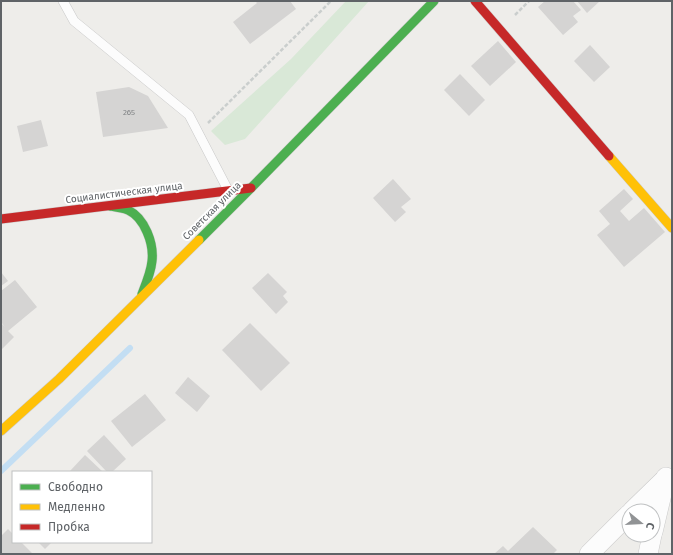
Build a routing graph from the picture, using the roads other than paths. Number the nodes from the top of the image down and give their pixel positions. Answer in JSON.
{"nodes":[{"id":1,"x":63,"y":1,"type":"edge"},
{"id":2,"x":434,"y":1,"type":"edge"},
{"id":3,"x":475,"y":1,"type":"edge"},
{"id":4,"x":251,"y":188,"type":"junction"},
{"id":5,"x":228,"y":190,"type":"junction"},
{"id":6,"x":109,"y":206,"type":"junction"},
{"id":7,"x":1,"y":219,"type":"edge"},
{"id":8,"x":672,"y":228,"type":"edge"},
{"id":9,"x":141,"y":297,"type":"junction"},
{"id":10,"x":1,"y":431,"type":"edge"},
{"id":11,"x":669,"y":474,"type":"edge"},
{"id":12,"x":640,"y":503,"type":"edge"},
{"id":13,"x":661,"y":504,"type":"edge"},
{"id":14,"x":621,"y":522,"type":"edge"},
{"id":15,"x":651,"y":543,"type":"edge"},
{"id":16,"x":589,"y":554,"type":"edge"},
{"id":17,"x":648,"y":554,"type":"edge"}],
"edges":[{"from":1,"to":5,"type":"lane"},
{"from":2,"to":4,"type":"street","name":"Советская улица"},
{"from":3,"to":8,"type":"street"},
{"from":4,"to":5,"type":"street","name":"Социалистическая улица"},
{"from":4,"to":9,"type":"street","name":"Советская улица"},
{"from":5,"to":6,"type":"street","name":"Социалистическая улица"},
{"from":6,"to":7,"type":"street","name":"Социалистическая улица"},
{"from":6,"to":9,"type":"street"},
{"from":9,"to":10,"type":"street","name":"Советская улица"},
{"from":11,"to":12,"type":"street"},
{"from":11,"to":13,"type":"street"},
{"from":14,"to":16,"type":"street"},
{"from":15,"to":17,"type":"street"}]}
